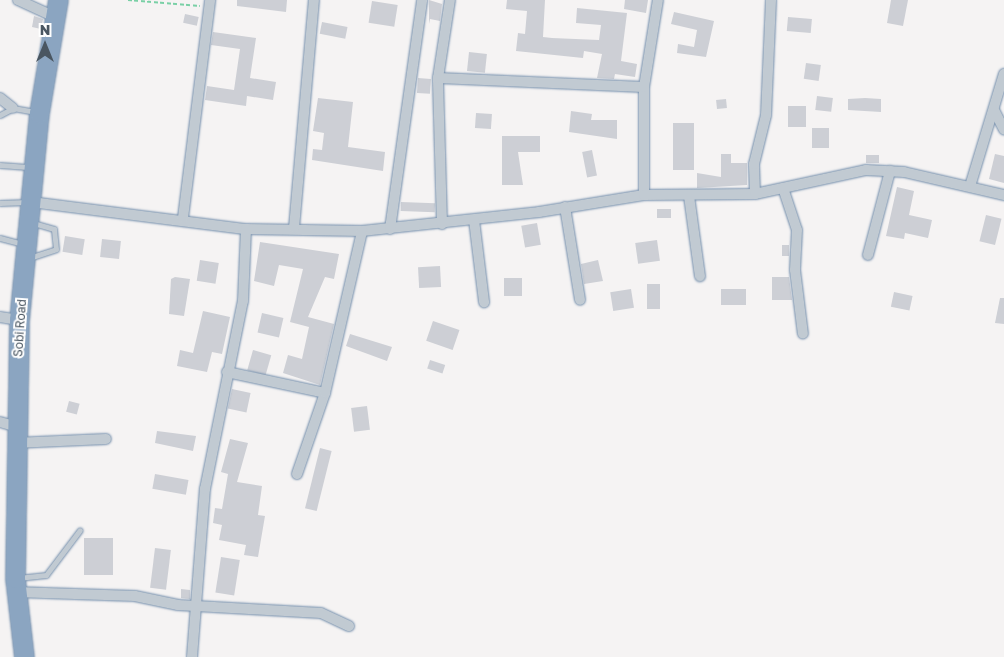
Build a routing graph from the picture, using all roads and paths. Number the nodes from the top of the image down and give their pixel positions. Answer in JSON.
{"nodes":[{"id":1,"x":18,"y":0,"type":"edge"},
{"id":2,"x":128,"y":0,"type":"edge"},
{"id":3,"x":314,"y":0,"type":"edge"},
{"id":4,"x":422,"y":0,"type":"edge"},
{"id":5,"x":450,"y":0,"type":"edge"},
{"id":6,"x":658,"y":0,"type":"edge"},
{"id":7,"x":771,"y":0,"type":"edge"},
{"id":8,"x":210,"y":3,"type":"edge"},
{"id":9,"x":57,"y":8,"type":"edge"},
{"id":10,"x":1004,"y":74,"type":"edge"},
{"id":11,"x":438,"y":78,"type":"junction"},
{"id":12,"x":644,"y":87,"type":"junction"},
{"id":13,"x":0,"y":98,"type":"edge"},
{"id":14,"x":13,"y":108,"type":"junction"},
{"id":15,"x":994,"y":109,"type":"junction"},
{"id":16,"x":39,"y":113,"type":"junction"},
{"id":17,"x":0,"y":115,"type":"edge"},
{"id":18,"x":1004,"y":130,"type":"edge"},
{"id":19,"x":0,"y":165,"type":"edge"},
{"id":20,"x":34,"y":167,"type":"junction"},
{"id":21,"x":890,"y":171,"type":"junction"},
{"id":22,"x":971,"y":184,"type":"junction"},
{"id":23,"x":783,"y":188,"type":"junction"},
{"id":24,"x":755,"y":194,"type":"junction"},
{"id":25,"x":644,"y":195,"type":"junction"},
{"id":26,"x":1004,"y":195,"type":"edge"},
{"id":27,"x":689,"y":196,"type":"junction"},
{"id":28,"x":31,"y":202,"type":"junction"},
{"id":29,"x":0,"y":203,"type":"edge"},
{"id":30,"x":566,"y":207,"type":"junction"},
{"id":31,"x":183,"y":218,"type":"junction"},
{"id":32,"x":474,"y":220,"type":"junction"},
{"id":33,"x":29,"y":222,"type":"junction"},
{"id":34,"x":442,"y":224,"type":"junction"},
{"id":35,"x":294,"y":228,"type":"junction"},
{"id":36,"x":246,"y":229,"type":"junction"},
{"id":37,"x":390,"y":229,"type":"junction"},
{"id":38,"x":362,"y":231,"type":"junction"},
{"id":39,"x":0,"y":238,"type":"edge"},
{"id":40,"x":27,"y":252,"type":"junction"},
{"id":41,"x":868,"y":255,"type":"dead end"},
{"id":42,"x":700,"y":276,"type":"dead end"},
{"id":43,"x":580,"y":300,"type":"dead end"},
{"id":44,"x":484,"y":302,"type":"dead end"},
{"id":45,"x":0,"y":317,"type":"edge"},
{"id":46,"x":19,"y":320,"type":"junction"},
{"id":47,"x":803,"y":334,"type":"dead end"},
{"id":48,"x":227,"y":372,"type":"junction"},
{"id":49,"x":325,"y":393,"type":"junction"},
{"id":50,"x":10,"y":430,"type":"edge"},
{"id":51,"x":106,"y":439,"type":"dead end"},
{"id":52,"x":297,"y":474,"type":"dead end"},
{"id":53,"x":80,"y":530,"type":"dead end"},
{"id":54,"x":15,"y":585,"type":"junction"},
{"id":55,"x":199,"y":604,"type":"junction"},
{"id":56,"x":349,"y":626,"type":"dead end"},
{"id":57,"x":24,"y":657,"type":"edge"},
{"id":58,"x":192,"y":657,"type":"edge"}],
"edges":[{"from":1,"to":9,"type":"street"},
{"from":2,"to":8,"type":"path"},
{"from":3,"to":35,"type":"street"},
{"from":4,"to":37,"type":"street"},
{"from":5,"to":11,"type":"street"},
{"from":6,"to":12,"type":"street"},
{"from":7,"to":24,"type":"street"},
{"from":8,"to":31,"type":"street"},
{"from":9,"to":16,"type":"highway","name":"Sobi Road"},
{"from":10,"to":15,"type":"street"},
{"from":11,"to":12,"type":"street"},
{"from":11,"to":34,"type":"street"},
{"from":12,"to":25,"type":"street"},
{"from":13,"to":14,"type":"street"},
{"from":14,"to":16,"type":"lane"},
{"from":14,"to":17,"type":"lane"},
{"from":15,"to":18,"type":"street"},
{"from":15,"to":22,"type":"street"},
{"from":16,"to":20,"type":"highway","name":"Sobi Road"},
{"from":19,"to":20,"type":"lane"},
{"from":20,"to":28,"type":"highway","name":"Sobi Road"},
{"from":21,"to":22,"type":"street"},
{"from":21,"to":23,"type":"street"},
{"from":21,"to":41,"type":"street"},
{"from":22,"to":26,"type":"street"},
{"from":23,"to":24,"type":"street"},
{"from":23,"to":47,"type":"street"},
{"from":24,"to":27,"type":"street"},
{"from":25,"to":27,"type":"street"},
{"from":25,"to":30,"type":"street"},
{"from":27,"to":42,"type":"street"},
{"from":28,"to":29,"type":"lane"},
{"from":28,"to":31,"type":"street"},
{"from":28,"to":33,"type":"highway","name":"Sobi Road"},
{"from":30,"to":32,"type":"street"},
{"from":30,"to":43,"type":"street"},
{"from":31,"to":36,"type":"street"},
{"from":32,"to":34,"type":"street"},
{"from":32,"to":44,"type":"street"},
{"from":33,"to":40,"type":"highway","name":"Sobi Road"},
{"from":33,"to":40,"type":"lane"},
{"from":34,"to":37,"type":"street"},
{"from":35,"to":36,"type":"street"},
{"from":35,"to":38,"type":"street"},
{"from":36,"to":48,"type":"street"},
{"from":37,"to":38,"type":"street"},
{"from":38,"to":49,"type":"street"},
{"from":39,"to":40,"type":"lane"},
{"from":40,"to":46,"type":"highway","name":"Sobi Road"},
{"from":45,"to":46,"type":"street"},
{"from":46,"to":50,"type":"highway","name":"Sobi Road"},
{"from":48,"to":49,"type":"street"},
{"from":48,"to":55,"type":"street"},
{"from":49,"to":52,"type":"street"},
{"from":50,"to":51,"type":"street"},
{"from":50,"to":54,"type":"highway","name":"Sobi Road"},
{"from":53,"to":54,"type":"lane"},
{"from":54,"to":55,"type":"street"},
{"from":54,"to":57,"type":"highway","name":"Sobi Road"},
{"from":55,"to":56,"type":"street"},
{"from":55,"to":58,"type":"street"}]}
